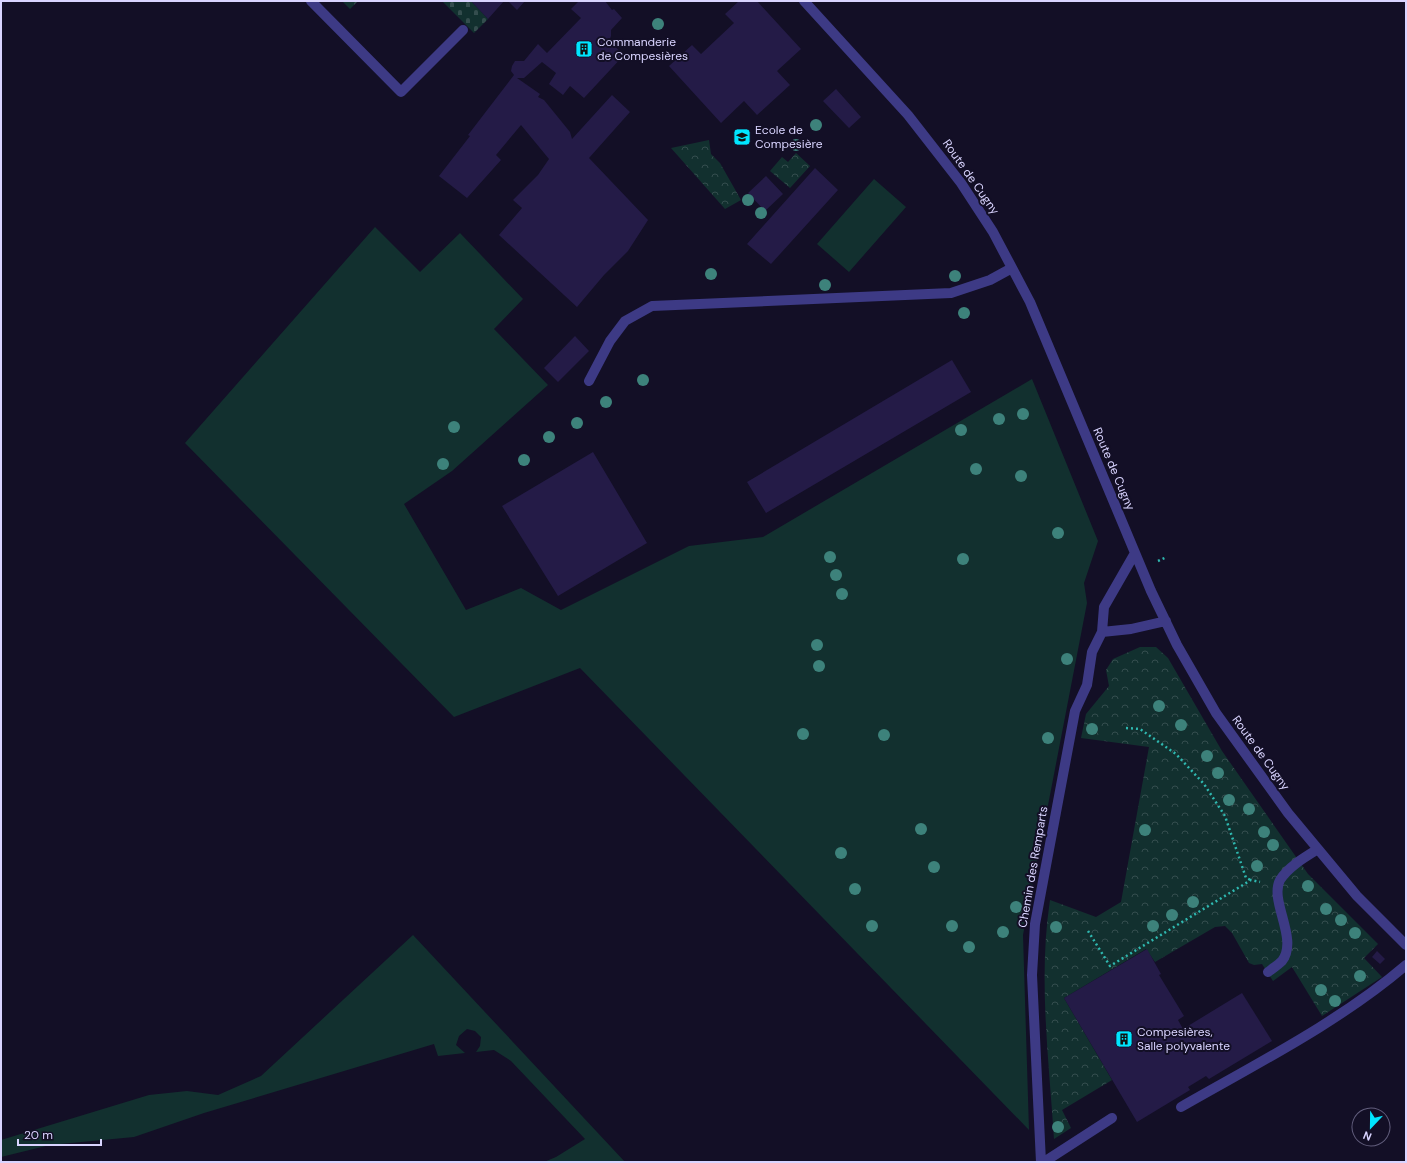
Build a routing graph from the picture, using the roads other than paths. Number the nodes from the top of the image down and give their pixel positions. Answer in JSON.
{"nodes":[{"id":1,"x":311,"y":1,"type":"edge"},
{"id":2,"x":804,"y":1,"type":"edge"},
{"id":3,"x":463,"y":30,"type":"dead end"},
{"id":4,"x":1012,"y":268,"type":"junction"},
{"id":5,"x":589,"y":381,"type":"dead end"},
{"id":6,"x":1134,"y":553,"type":"junction"},
{"id":7,"x":1166,"y":621,"type":"junction"},
{"id":8,"x":1102,"y":632,"type":"junction"},
{"id":9,"x":1318,"y":849,"type":"junction"},
{"id":10,"x":1406,"y":945,"type":"edge"},
{"id":11,"x":1406,"y":965,"type":"edge"},
{"id":12,"x":1268,"y":972,"type":"dead end"},
{"id":13,"x":1181,"y":1107,"type":"dead end"},
{"id":14,"x":1112,"y":1118,"type":"dead end"},
{"id":15,"x":1043,"y":1162,"type":"edge"}],
"edges":[{"from":1,"to":3,"type":"street"},
{"from":2,"to":4,"type":"street","name":"Route de Cugny"},
{"from":4,"to":5,"type":"street"},
{"from":4,"to":6,"type":"street","name":"Route de Cugny"},
{"from":6,"to":7,"type":"street","name":"Route de Cugny"},
{"from":6,"to":8,"type":"street","name":"Chemin des Remparts"},
{"from":7,"to":8,"type":"street"},
{"from":7,"to":9,"type":"street","name":"Route de Cugny"},
{"from":8,"to":15,"type":"street","name":"Chemin des Remparts"},
{"from":9,"to":10,"type":"street","name":"Route de Cugny"},
{"from":9,"to":12,"type":"street"},
{"from":11,"to":13,"type":"street"},
{"from":14,"to":15,"type":"street"}]}
